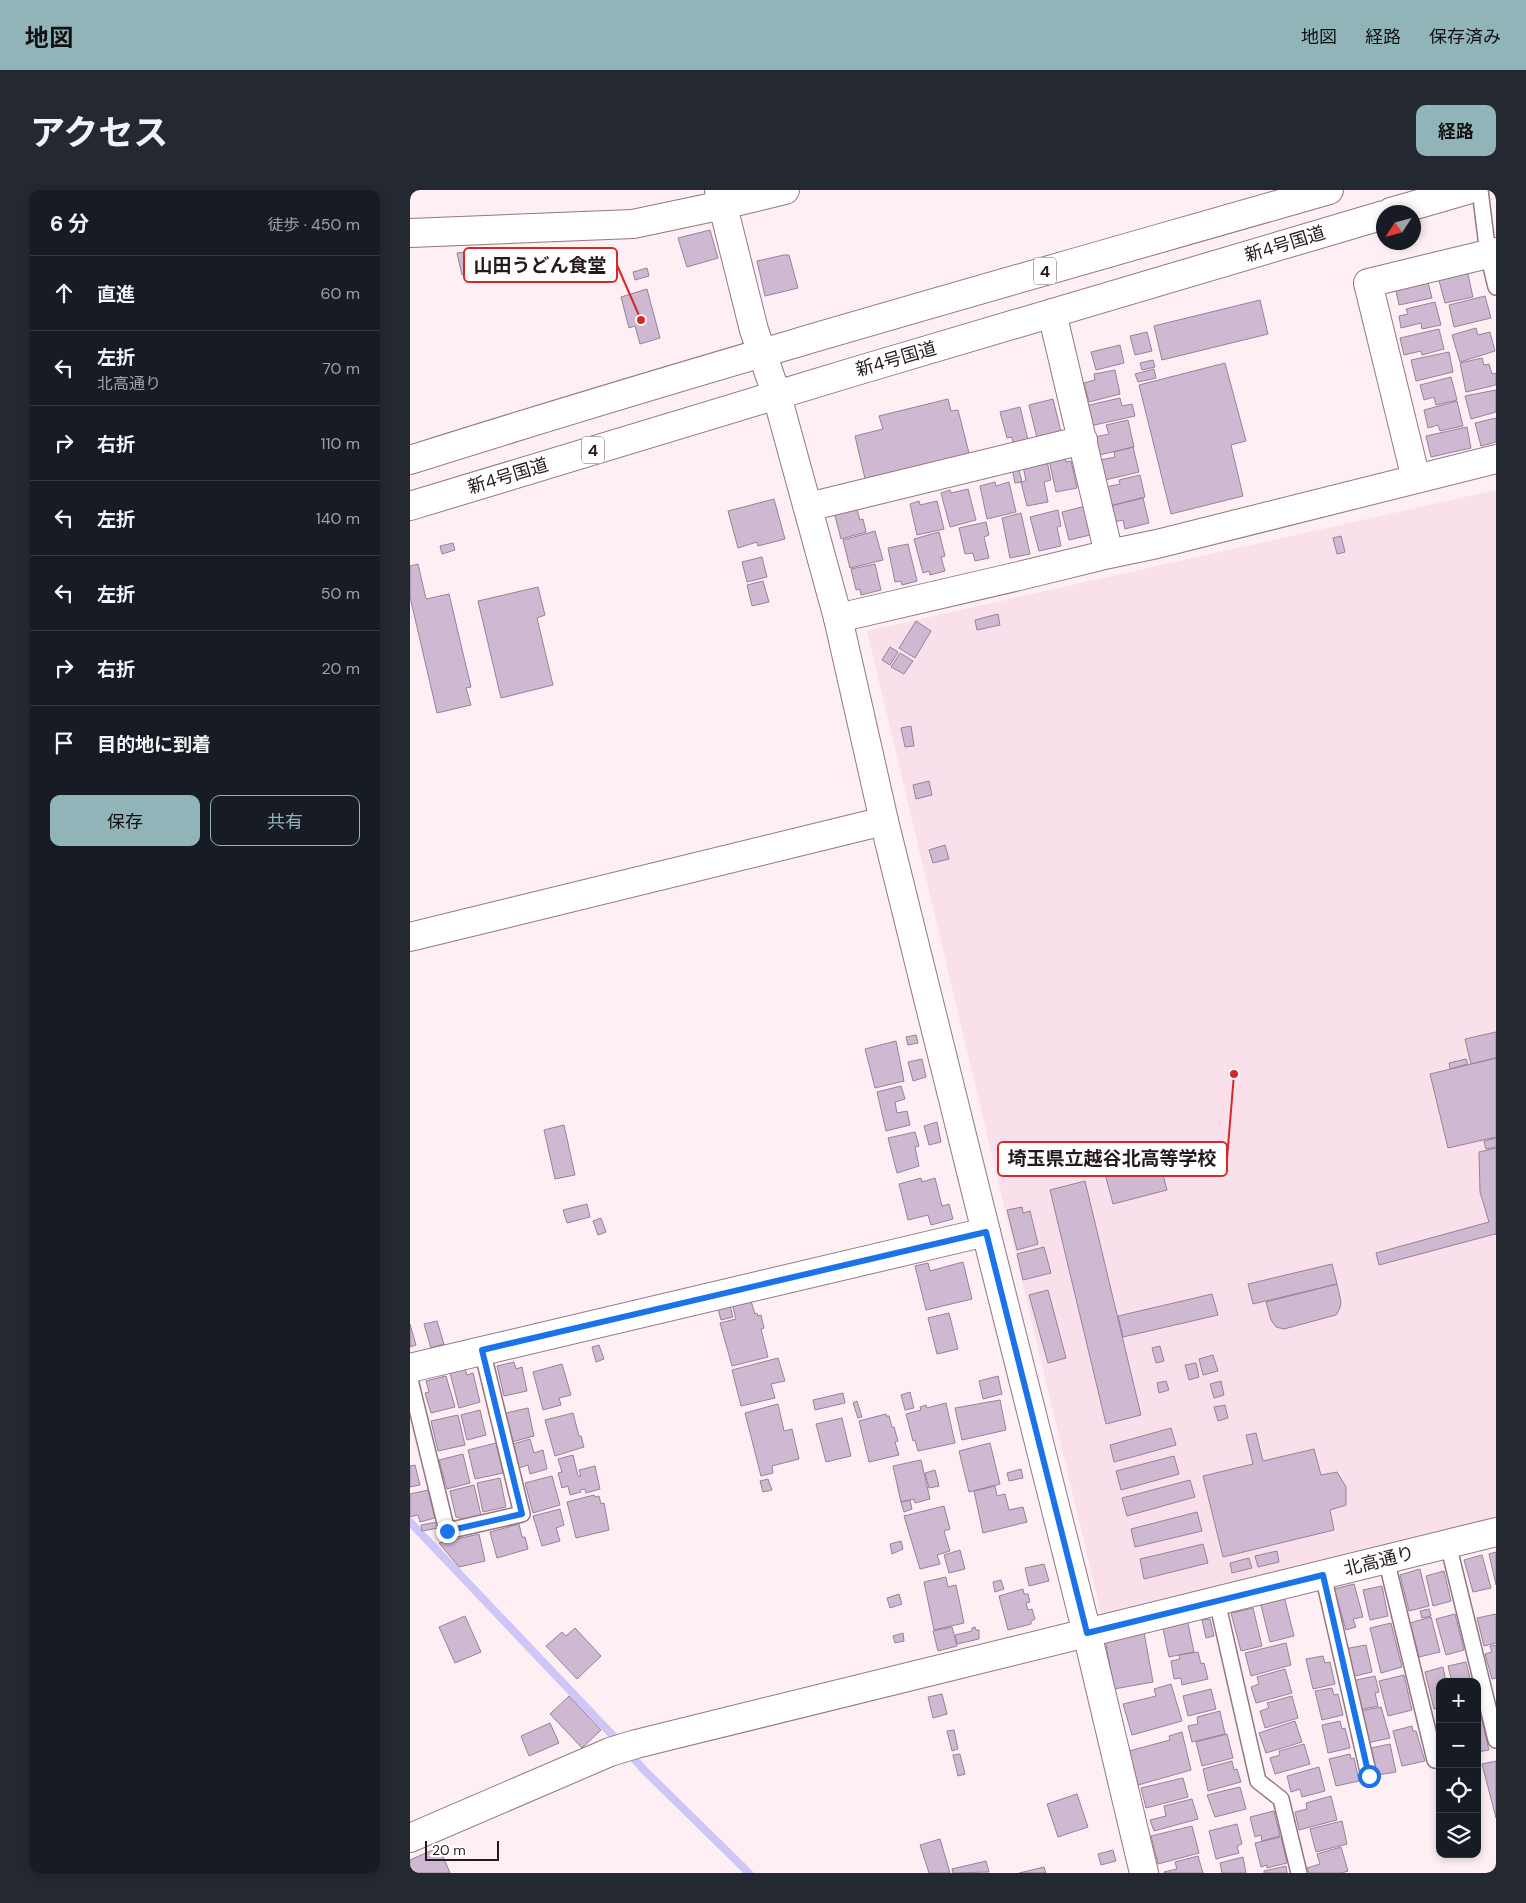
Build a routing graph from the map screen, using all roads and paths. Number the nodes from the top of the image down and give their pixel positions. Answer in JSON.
{"nodes":[{"id":1,"x":785,"y":190,"type":"edge"},
{"id":2,"x":1329,"y":190,"type":"edge"},
{"id":3,"x":1467,"y":190,"type":"edge"},
{"id":4,"x":1480,"y":190,"type":"edge"},
{"id":5,"x":721,"y":198,"type":"edge"},
{"id":6,"x":1415,"y":205,"type":"edge"},
{"id":7,"x":1376,"y":217,"type":"edge"},
{"id":8,"x":410,"y":233,"type":"edge"},
{"id":9,"x":1492,"y":253,"type":"edge"},
{"id":10,"x":1496,"y":287,"type":"edge"},
{"id":11,"x":1052,"y":313,"type":"junction"},
{"id":12,"x":762,"y":353,"type":"junction"},
{"id":13,"x":777,"y":396,"type":"junction"},
{"id":14,"x":1082,"y":440,"type":"junction"},
{"id":15,"x":1496,"y":459,"type":"edge"},
{"id":16,"x":410,"y":460,"type":"edge"},
{"id":17,"x":1416,"y":479,"type":"junction"},
{"id":18,"x":410,"y":506,"type":"edge"},
{"id":19,"x":808,"y":507,"type":"junction"},
{"id":20,"x":1109,"y":554,"type":"junction"},
{"id":21,"x":838,"y":618,"type":"junction"},
{"id":22,"x":884,"y":821,"type":"junction"},
{"id":23,"x":410,"y":936,"type":"edge"},
{"id":24,"x":986,"y":1232,"type":"junction"},
{"id":25,"x":482,"y":1350,"type":"junction"},
{"id":26,"x":410,"y":1368,"type":"edge"},
{"id":27,"x":410,"y":1380,"type":"edge"},
{"id":28,"x":1496,"y":1532,"type":"edge"},
{"id":29,"x":1448,"y":1544,"type":"junction"},
{"id":30,"x":1386,"y":1559,"type":"junction"},
{"id":31,"x":1323,"y":1575,"type":"junction"},
{"id":32,"x":1217,"y":1601,"type":"junction"},
{"id":33,"x":1087,"y":1633,"type":"junction"},
{"id":34,"x":1496,"y":1740,"type":"edge"},
{"id":35,"x":1434,"y":1760,"type":"dead end"},
{"id":36,"x":1369,"y":1776,"type":"dead end"},
{"id":37,"x":410,"y":1838,"type":"edge"},
{"id":38,"x":1144,"y":1873,"type":"edge"},
{"id":39,"x":1299,"y":1873,"type":"edge"}],
"edges":[{"from":1,"to":5,"type":"main road"},
{"from":2,"to":12,"type":"main road","number":"4"},
{"from":3,"to":6,"type":"main road"},
{"from":4,"to":9,"type":"lane"},
{"from":5,"to":8,"type":"main road"},
{"from":5,"to":12,"type":"main road"},
{"from":7,"to":11,"type":"main road","name":"新4号国道","number":"4"},
{"from":9,"to":10,"type":"lane"},
{"from":9,"to":17,"type":"main road"},
{"from":11,"to":13,"type":"main road","name":"新4号国道","number":"4"},
{"from":11,"to":14,"type":"main road"},
{"from":12,"to":13,"type":"main road"},
{"from":12,"to":16,"type":"main road","number":"4"},
{"from":13,"to":18,"type":"main road","name":"新4号国道","number":"4"},
{"from":13,"to":19,"type":"main road"},
{"from":14,"to":19,"type":"main road"},
{"from":14,"to":20,"type":"main road"},
{"from":15,"to":17,"type":"main road"},
{"from":17,"to":20,"type":"main road"},
{"from":19,"to":21,"type":"main road"},
{"from":20,"to":21,"type":"main road"},
{"from":21,"to":22,"type":"main road"},
{"from":22,"to":23,"type":"main road"},
{"from":22,"to":24,"type":"main road"},
{"from":24,"to":25,"type":"main road"},
{"from":24,"to":33,"type":"main road"},
{"from":25,"to":26,"type":"main road"},
{"from":25,"to":27,"type":"lane"},
{"from":28,"to":29,"type":"main road","name":"北高通り"},
{"from":29,"to":30,"type":"main road","name":"北高通り"},
{"from":29,"to":34,"type":"lane"},
{"from":30,"to":31,"type":"main road","name":"北高通り"},
{"from":30,"to":35,"type":"lane"},
{"from":31,"to":32,"type":"main road","name":"北高通り"},
{"from":31,"to":36,"type":"lane"},
{"from":32,"to":33,"type":"main road","name":"北高通り"},
{"from":32,"to":39,"type":"lane"},
{"from":33,"to":37,"type":"main road","name":"北高通り"},
{"from":33,"to":38,"type":"main road"}]}
